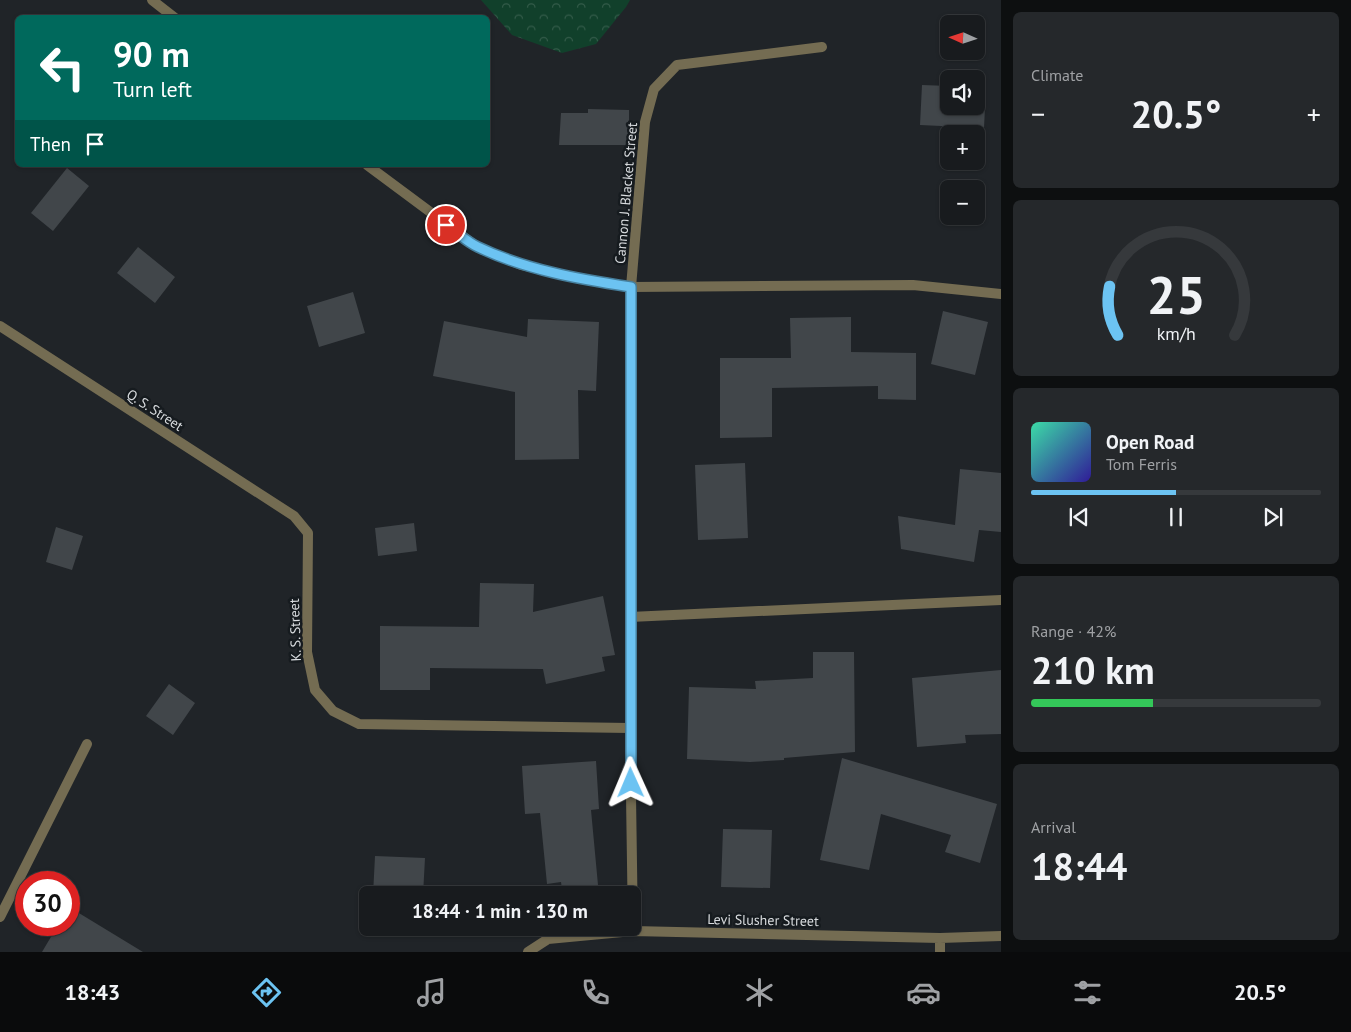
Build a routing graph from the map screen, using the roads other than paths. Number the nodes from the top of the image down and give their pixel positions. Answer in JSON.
{"nodes":[{"id":1,"x":152,"y":0,"type":"edge"},
{"id":2,"x":171,"y":15,"type":"edge"},
{"id":3,"x":822,"y":47,"type":"dead end"},
{"id":4,"x":370,"y":167,"type":"edge"},
{"id":5,"x":631,"y":287,"type":"junction"},
{"id":6,"x":1001,"y":294,"type":"edge"},
{"id":7,"x":0,"y":326,"type":"edge"},
{"id":8,"x":294,"y":516,"type":"joint"},
{"id":9,"x":1001,"y":600,"type":"edge"},
{"id":10,"x":630,"y":617,"type":"junction"},
{"id":11,"x":630,"y":728,"type":"junction"},
{"id":12,"x":87,"y":744,"type":"dead end"},
{"id":13,"x":632,"y":886,"type":"edge"},
{"id":14,"x":0,"y":917,"type":"edge"},
{"id":15,"x":641,"y":931,"type":"edge"},
{"id":16,"x":580,"y":936,"type":"edge"},
{"id":17,"x":1001,"y":936,"type":"edge"},
{"id":18,"x":940,"y":938,"type":"junction"},
{"id":19,"x":528,"y":952,"type":"edge"},
{"id":20,"x":940,"y":952,"type":"edge"}],
"edges":[{"from":1,"to":2,"type":"street"},
{"from":3,"to":5,"type":"street","name":"Cannon J. Blacket Street"},
{"from":4,"to":5,"type":"street"},
{"from":5,"to":6,"type":"street"},
{"from":5,"to":10,"type":"street","name":"Cannon J. Blacket Street"},
{"from":7,"to":8,"type":"street","name":"Q. S. Street"},
{"from":8,"to":11,"type":"street","name":"K. S. Street"},
{"from":9,"to":10,"type":"street"},
{"from":10,"to":11,"type":"street","name":"Cannon J. Blacket Street"},
{"from":11,"to":13,"type":"street","name":"Cannon J. Blacket Street"},
{"from":12,"to":14,"type":"street"},
{"from":15,"to":18,"type":"street","name":"Levi Slusher Street"},
{"from":16,"to":19,"type":"street","name":"Levi Slusher Street"},
{"from":17,"to":18,"type":"street","name":"Levi Slusher Street"},
{"from":18,"to":20,"type":"street"}]}
